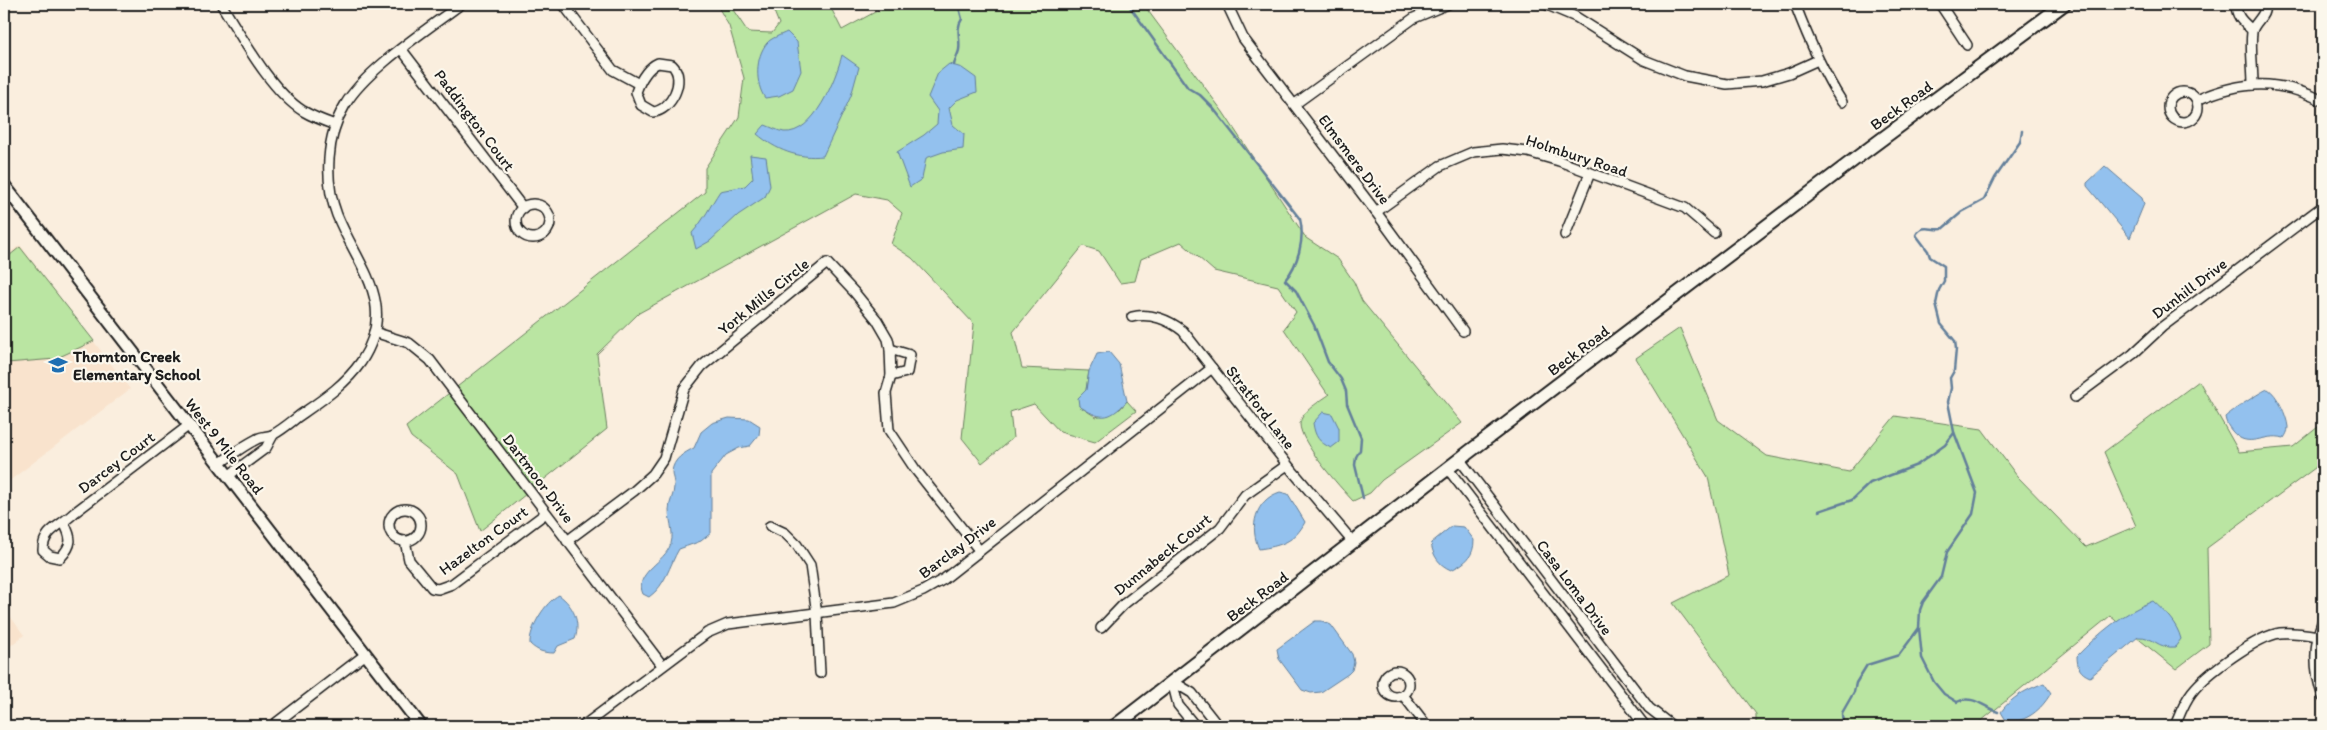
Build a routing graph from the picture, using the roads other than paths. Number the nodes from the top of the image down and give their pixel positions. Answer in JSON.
{"nodes":[{"id":1,"x":221,"y":4,"type":"edge"},
{"id":2,"x":461,"y":4,"type":"edge"},
{"id":3,"x":563,"y":4,"type":"edge"},
{"id":4,"x":1227,"y":4,"type":"edge"},
{"id":5,"x":1448,"y":4,"type":"edge"},
{"id":6,"x":1545,"y":4,"type":"edge"},
{"id":7,"x":1794,"y":4,"type":"edge"},
{"id":8,"x":1940,"y":4,"type":"edge"},
{"id":9,"x":2064,"y":4,"type":"edge"},
{"id":10,"x":2236,"y":4,"type":"edge"},
{"id":11,"x":2264,"y":4,"type":"edge"},
{"id":12,"x":2252,"y":30,"type":"junction"},
{"id":13,"x":1966,"y":45,"type":"dead end"},
{"id":14,"x":402,"y":50,"type":"junction"},
{"id":15,"x":1818,"y":60,"type":"junction"},
{"id":16,"x":639,"y":84,"type":"junction"},
{"id":17,"x":2253,"y":85,"type":"junction"},
{"id":18,"x":2197,"y":100,"type":"dead end"},
{"id":19,"x":2323,"y":101,"type":"edge"},
{"id":20,"x":1842,"y":102,"type":"dead end"},
{"id":21,"x":1295,"y":104,"type":"junction"},
{"id":22,"x":335,"y":125,"type":"junction"},
{"id":23,"x":1590,"y":173,"type":"junction"},
{"id":24,"x":4,"y":185,"type":"edge"},
{"id":25,"x":2323,"y":206,"type":"edge"},
{"id":26,"x":523,"y":208,"type":"dead end"},
{"id":27,"x":1376,"y":212,"type":"junction"},
{"id":28,"x":1714,"y":233,"type":"dead end"},
{"id":29,"x":1565,"y":235,"type":"dead end"},
{"id":30,"x":1132,"y":317,"type":"dead end"},
{"id":31,"x":1463,"y":331,"type":"dead end"},
{"id":32,"x":374,"y":332,"type":"junction"},
{"id":33,"x":890,"y":349,"type":"junction"},
{"id":34,"x":1212,"y":368,"type":"junction"},
{"id":35,"x":891,"y":376,"type":"junction"},
{"id":36,"x":2075,"y":397,"type":"dead end"},
{"id":37,"x":188,"y":426,"type":"junction"},
{"id":38,"x":273,"y":435,"type":"junction"},
{"id":39,"x":1460,"y":460,"type":"junction"},
{"id":40,"x":219,"y":464,"type":"junction"},
{"id":41,"x":1287,"y":464,"type":"junction"},
{"id":42,"x":1448,"y":469,"type":"junction"},
{"id":43,"x":228,"y":476,"type":"junction"},
{"id":44,"x":546,"y":513,"type":"junction"},
{"id":45,"x":64,"y":523,"type":"dead end"},
{"id":46,"x":770,"y":526,"type":"dead end"},
{"id":47,"x":405,"y":541,"type":"dead end"},
{"id":48,"x":567,"y":541,"type":"junction"},
{"id":49,"x":1354,"y":542,"type":"junction"},
{"id":50,"x":979,"y":550,"type":"junction"},
{"id":51,"x":817,"y":614,"type":"junction"},
{"id":52,"x":2323,"y":620,"type":"edge"},
{"id":53,"x":1101,"y":628,"type":"dead end"},
{"id":54,"x":2318,"y":636,"type":"junction"},
{"id":55,"x":366,"y":654,"type":"junction"},
{"id":56,"x":662,"y":665,"type":"junction"},
{"id":57,"x":820,"y":674,"type":"dead end"},
{"id":58,"x":1172,"y":681,"type":"junction"},
{"id":59,"x":1403,"y":695,"type":"dead end"},
{"id":60,"x":2323,"y":697,"type":"edge"},
{"id":61,"x":415,"y":724,"type":"edge"},
{"id":62,"x":272,"y":726,"type":"edge"},
{"id":63,"x":583,"y":726,"type":"edge"},
{"id":64,"x":1115,"y":726,"type":"edge"},
{"id":65,"x":1195,"y":726,"type":"edge"},
{"id":66,"x":1218,"y":726,"type":"edge"},
{"id":67,"x":1427,"y":726,"type":"edge"},
{"id":68,"x":1645,"y":726,"type":"edge"},
{"id":69,"x":1672,"y":726,"type":"edge"},
{"id":70,"x":2175,"y":726,"type":"edge"}],
"edges":[{"from":1,"to":22,"type":"street"},
{"from":2,"to":14,"type":"street"},
{"from":3,"to":16,"type":"street"},
{"from":4,"to":21,"type":"street","name":"Elmsmere Drive"},
{"from":5,"to":21,"type":"street"},
{"from":6,"to":15,"type":"street"},
{"from":7,"to":15,"type":"street"},
{"from":8,"to":13,"type":"street"},
{"from":9,"to":39,"type":"main road","name":"Beck Road"},
{"from":10,"to":12,"type":"street"},
{"from":11,"to":12,"type":"street"},
{"from":12,"to":17,"type":"street"},
{"from":14,"to":22,"type":"street"},
{"from":14,"to":26,"type":"street","name":"Paddington Court"},
{"from":15,"to":20,"type":"street"},
{"from":16,"to":16,"type":"street"},
{"from":17,"to":18,"type":"street"},
{"from":17,"to":19,"type":"street"},
{"from":21,"to":27,"type":"street","name":"Elmsmere Drive"},
{"from":22,"to":32,"type":"street"},
{"from":23,"to":27,"type":"street","name":"Holmbury Road"},
{"from":23,"to":28,"type":"street","name":"Holmbury Road"},
{"from":23,"to":29,"type":"street"},
{"from":24,"to":37,"type":"street","name":"West 9 Mile Road"},
{"from":25,"to":36,"type":"street","name":"Dunhill Drive"},
{"from":27,"to":31,"type":"street","name":"Elmsmere Drive"},
{"from":30,"to":34,"type":"street","name":"Stratford Lane"},
{"from":32,"to":38,"type":"street"},
{"from":32,"to":44,"type":"street","name":"Dartmoor Drive"},
{"from":33,"to":35,"type":"street","name":"York Mills Circle"},
{"from":33,"to":35,"type":"street"},
{"from":33,"to":48,"type":"street","name":"York Mills Circle"},
{"from":34,"to":41,"type":"street","name":"Stratford Lane"},
{"from":34,"to":50,"type":"street","name":"Barclay Drive"},
{"from":35,"to":50,"type":"street","name":"York Mills Circle"},
{"from":37,"to":40,"type":"street","name":"West 9 Mile Road"},
{"from":37,"to":45,"type":"street","name":"Darcey Court"},
{"from":38,"to":40,"type":"street"},
{"from":38,"to":43,"type":"street"},
{"from":39,"to":42,"type":"main road","name":"Beck Road"},
{"from":39,"to":69,"type":"street","name":"Casa Loma Drive"},
{"from":40,"to":43,"type":"street","name":"West 9 Mile Road"},
{"from":41,"to":49,"type":"street","name":"Stratford Lane"},
{"from":41,"to":53,"type":"street","name":"Dunnabeck Court"},
{"from":42,"to":49,"type":"main road","name":"Beck Road"},
{"from":42,"to":68,"type":"street","name":"Casa Loma Drive"},
{"from":43,"to":55,"type":"street","name":"West 9 Mile Road"},
{"from":44,"to":47,"type":"street","name":"Hazelton Court"},
{"from":44,"to":48,"type":"street","name":"Dartmoor Drive"},
{"from":46,"to":51,"type":"street"},
{"from":48,"to":56,"type":"street","name":"Dartmoor Drive"},
{"from":49,"to":58,"type":"main road","name":"Beck Road"},
{"from":50,"to":51,"type":"street","name":"Barclay Drive"},
{"from":51,"to":56,"type":"street","name":"Barclay Drive"},
{"from":51,"to":57,"type":"street"},
{"from":52,"to":54,"type":"street"},
{"from":54,"to":60,"type":"street"},
{"from":54,"to":70,"type":"street"},
{"from":55,"to":61,"type":"street","name":"West 9 Mile Road"},
{"from":55,"to":62,"type":"street"},
{"from":56,"to":63,"type":"street","name":"Barclay Drive"},
{"from":58,"to":64,"type":"main road","name":"Beck Road"},
{"from":58,"to":65,"type":"street"},
{"from":58,"to":66,"type":"street"},
{"from":59,"to":67,"type":"street"}]}
